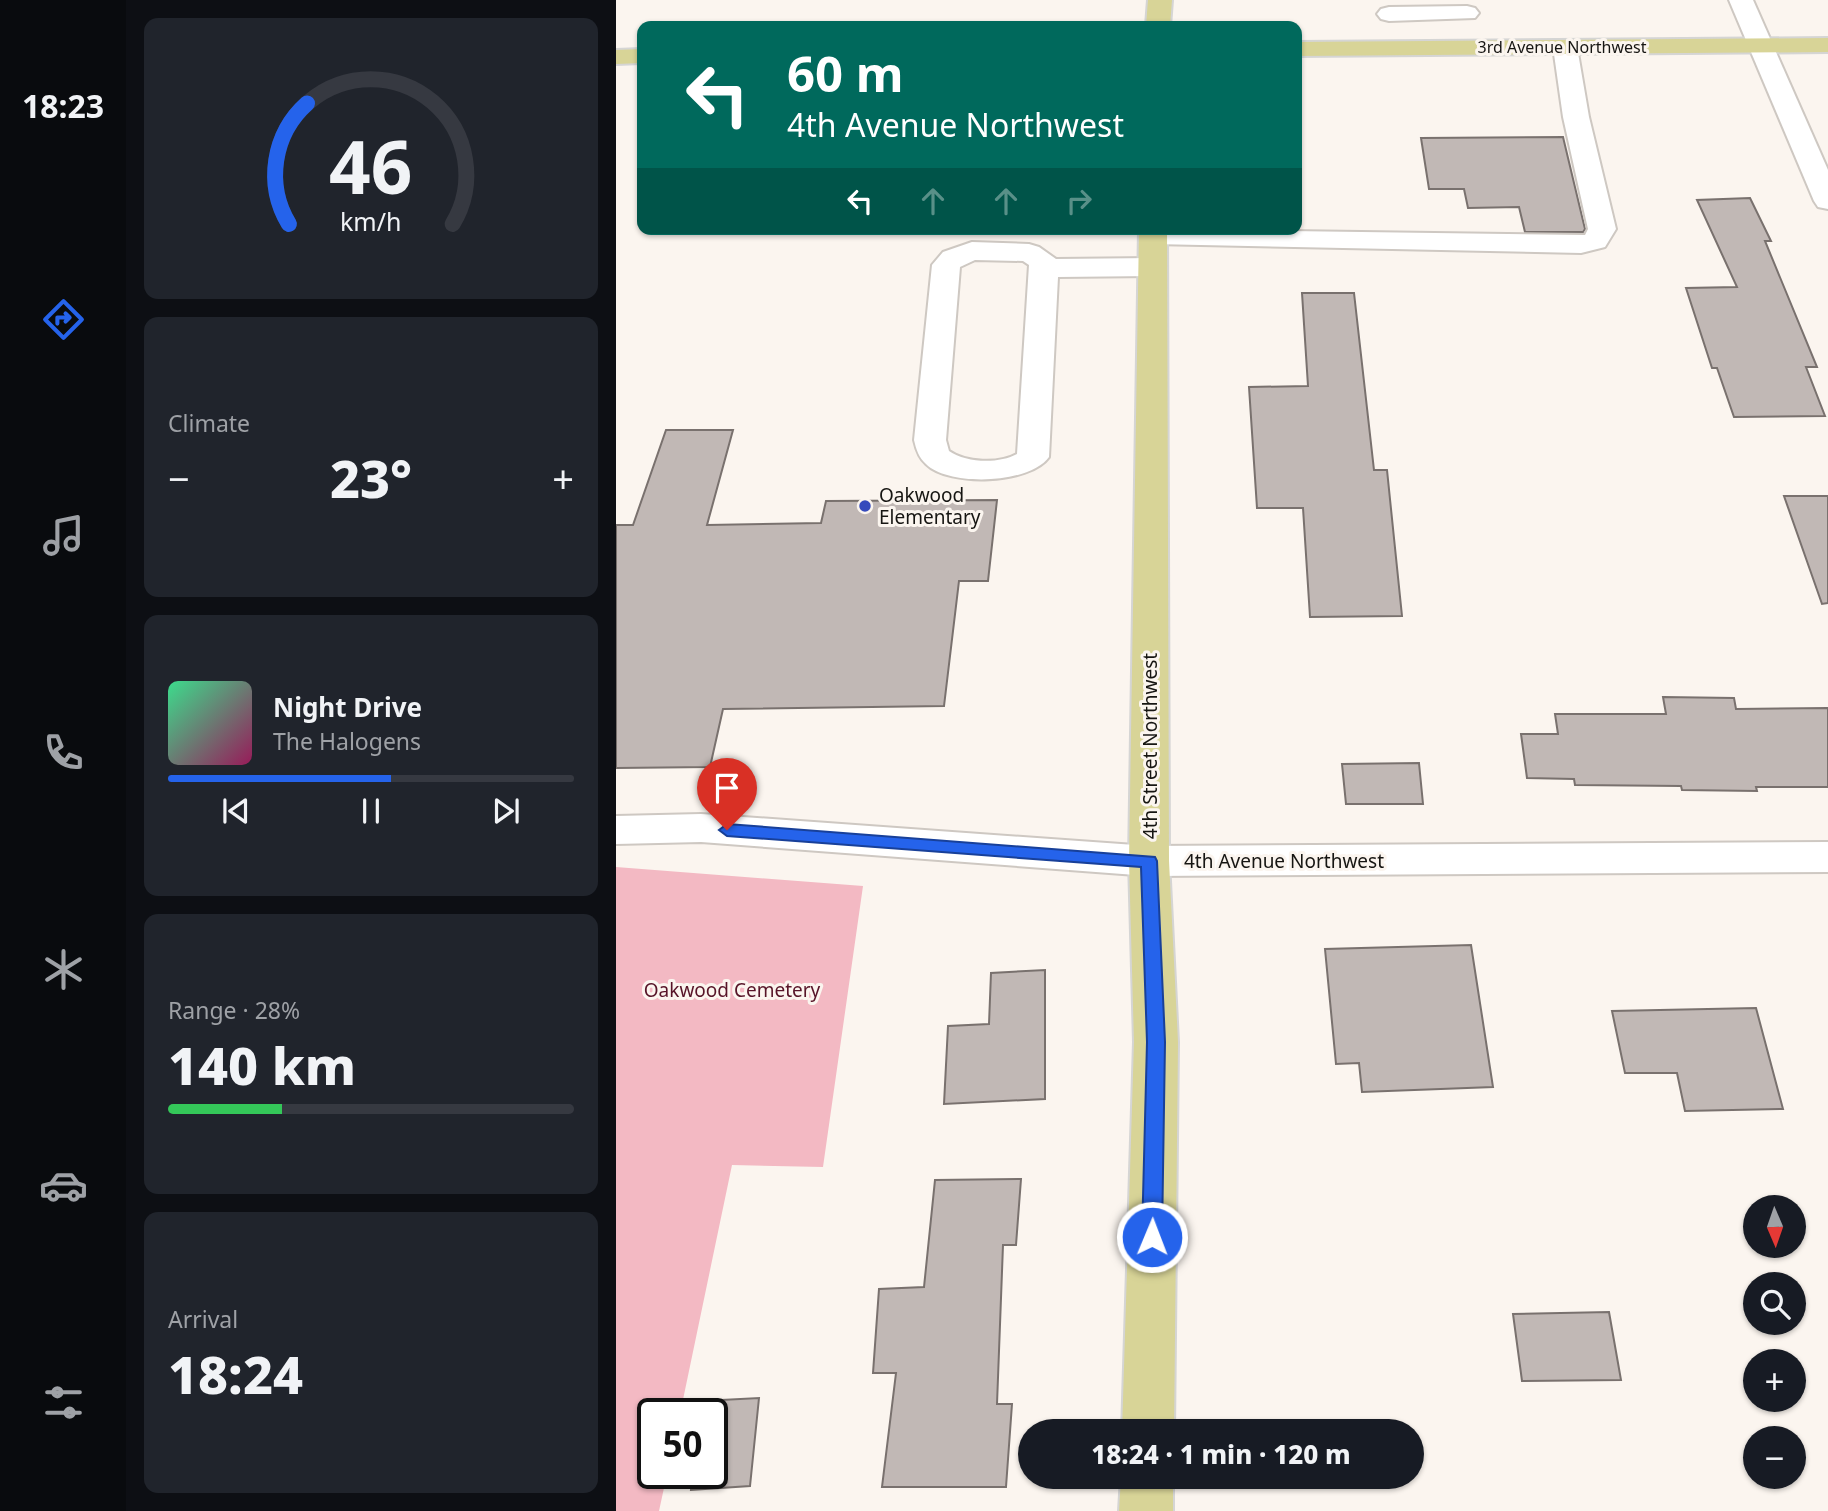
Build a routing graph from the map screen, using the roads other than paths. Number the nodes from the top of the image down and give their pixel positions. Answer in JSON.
{"nodes":[{"id":1,"x":1160,"y":0,"type":"edge"},
{"id":2,"x":1741,"y":0,"type":"edge"},
{"id":3,"x":1472,"y":6,"type":"edge"},
{"id":4,"x":1388,"y":7,"type":"edge"},
{"id":5,"x":1158,"y":21,"type":"edge"},
{"id":6,"x":1828,"y":45,"type":"edge"},
{"id":7,"x":1760,"y":46,"type":"junction"},
{"id":8,"x":1565,"y":47,"type":"junction"},
{"id":9,"x":1396,"y":48,"type":"junction"},
{"id":10,"x":1454,"y":48,"type":"junction"},
{"id":11,"x":1302,"y":49,"type":"edge"},
{"id":12,"x":637,"y":56,"type":"edge"},
{"id":13,"x":616,"y":57,"type":"edge"},
{"id":14,"x":1828,"y":201,"type":"edge"},
{"id":15,"x":1153,"y":244,"type":"edge"},
{"id":16,"x":1044,"y":268,"type":"junction"},
{"id":17,"x":616,"y":830,"type":"edge"},
{"id":18,"x":1828,"y":857,"type":"edge"},
{"id":19,"x":1149,"y":861,"type":"junction"},
{"id":20,"x":1147,"y":1419,"type":"edge"},
{"id":21,"x":1147,"y":1489,"type":"edge"},
{"id":22,"x":1146,"y":1511,"type":"edge"}],
"edges":[{"from":1,"to":5,"type":"main road"},
{"from":2,"to":7,"type":"street"},
{"from":3,"to":4,"type":"street"},
{"from":3,"to":10,"type":"street"},
{"from":4,"to":9,"type":"street"},
{"from":6,"to":7,"type":"main road","name":"3rd Avenue Northwest"},
{"from":7,"to":8,"type":"main road","name":"3rd Avenue Northwest"},
{"from":7,"to":14,"type":"street"},
{"from":8,"to":10,"type":"main road","name":"3rd Avenue Northwest"},
{"from":8,"to":15,"type":"street"},
{"from":9,"to":10,"type":"main road","name":"3rd Avenue Northwest"},
{"from":9,"to":11,"type":"main road","name":"3rd Avenue Northwest"},
{"from":12,"to":13,"type":"main road"},
{"from":15,"to":16,"type":"street"},
{"from":15,"to":19,"type":"main road","name":"4th Street Northwest"},
{"from":16,"to":16,"type":"street"},
{"from":17,"to":19,"type":"street","name":"4th Avenue Northwest"},
{"from":18,"to":19,"type":"street","name":"4th Avenue Northwest"},
{"from":19,"to":20,"type":"main road","name":"4th Street Northwest"},
{"from":21,"to":22,"type":"main road"}]}
